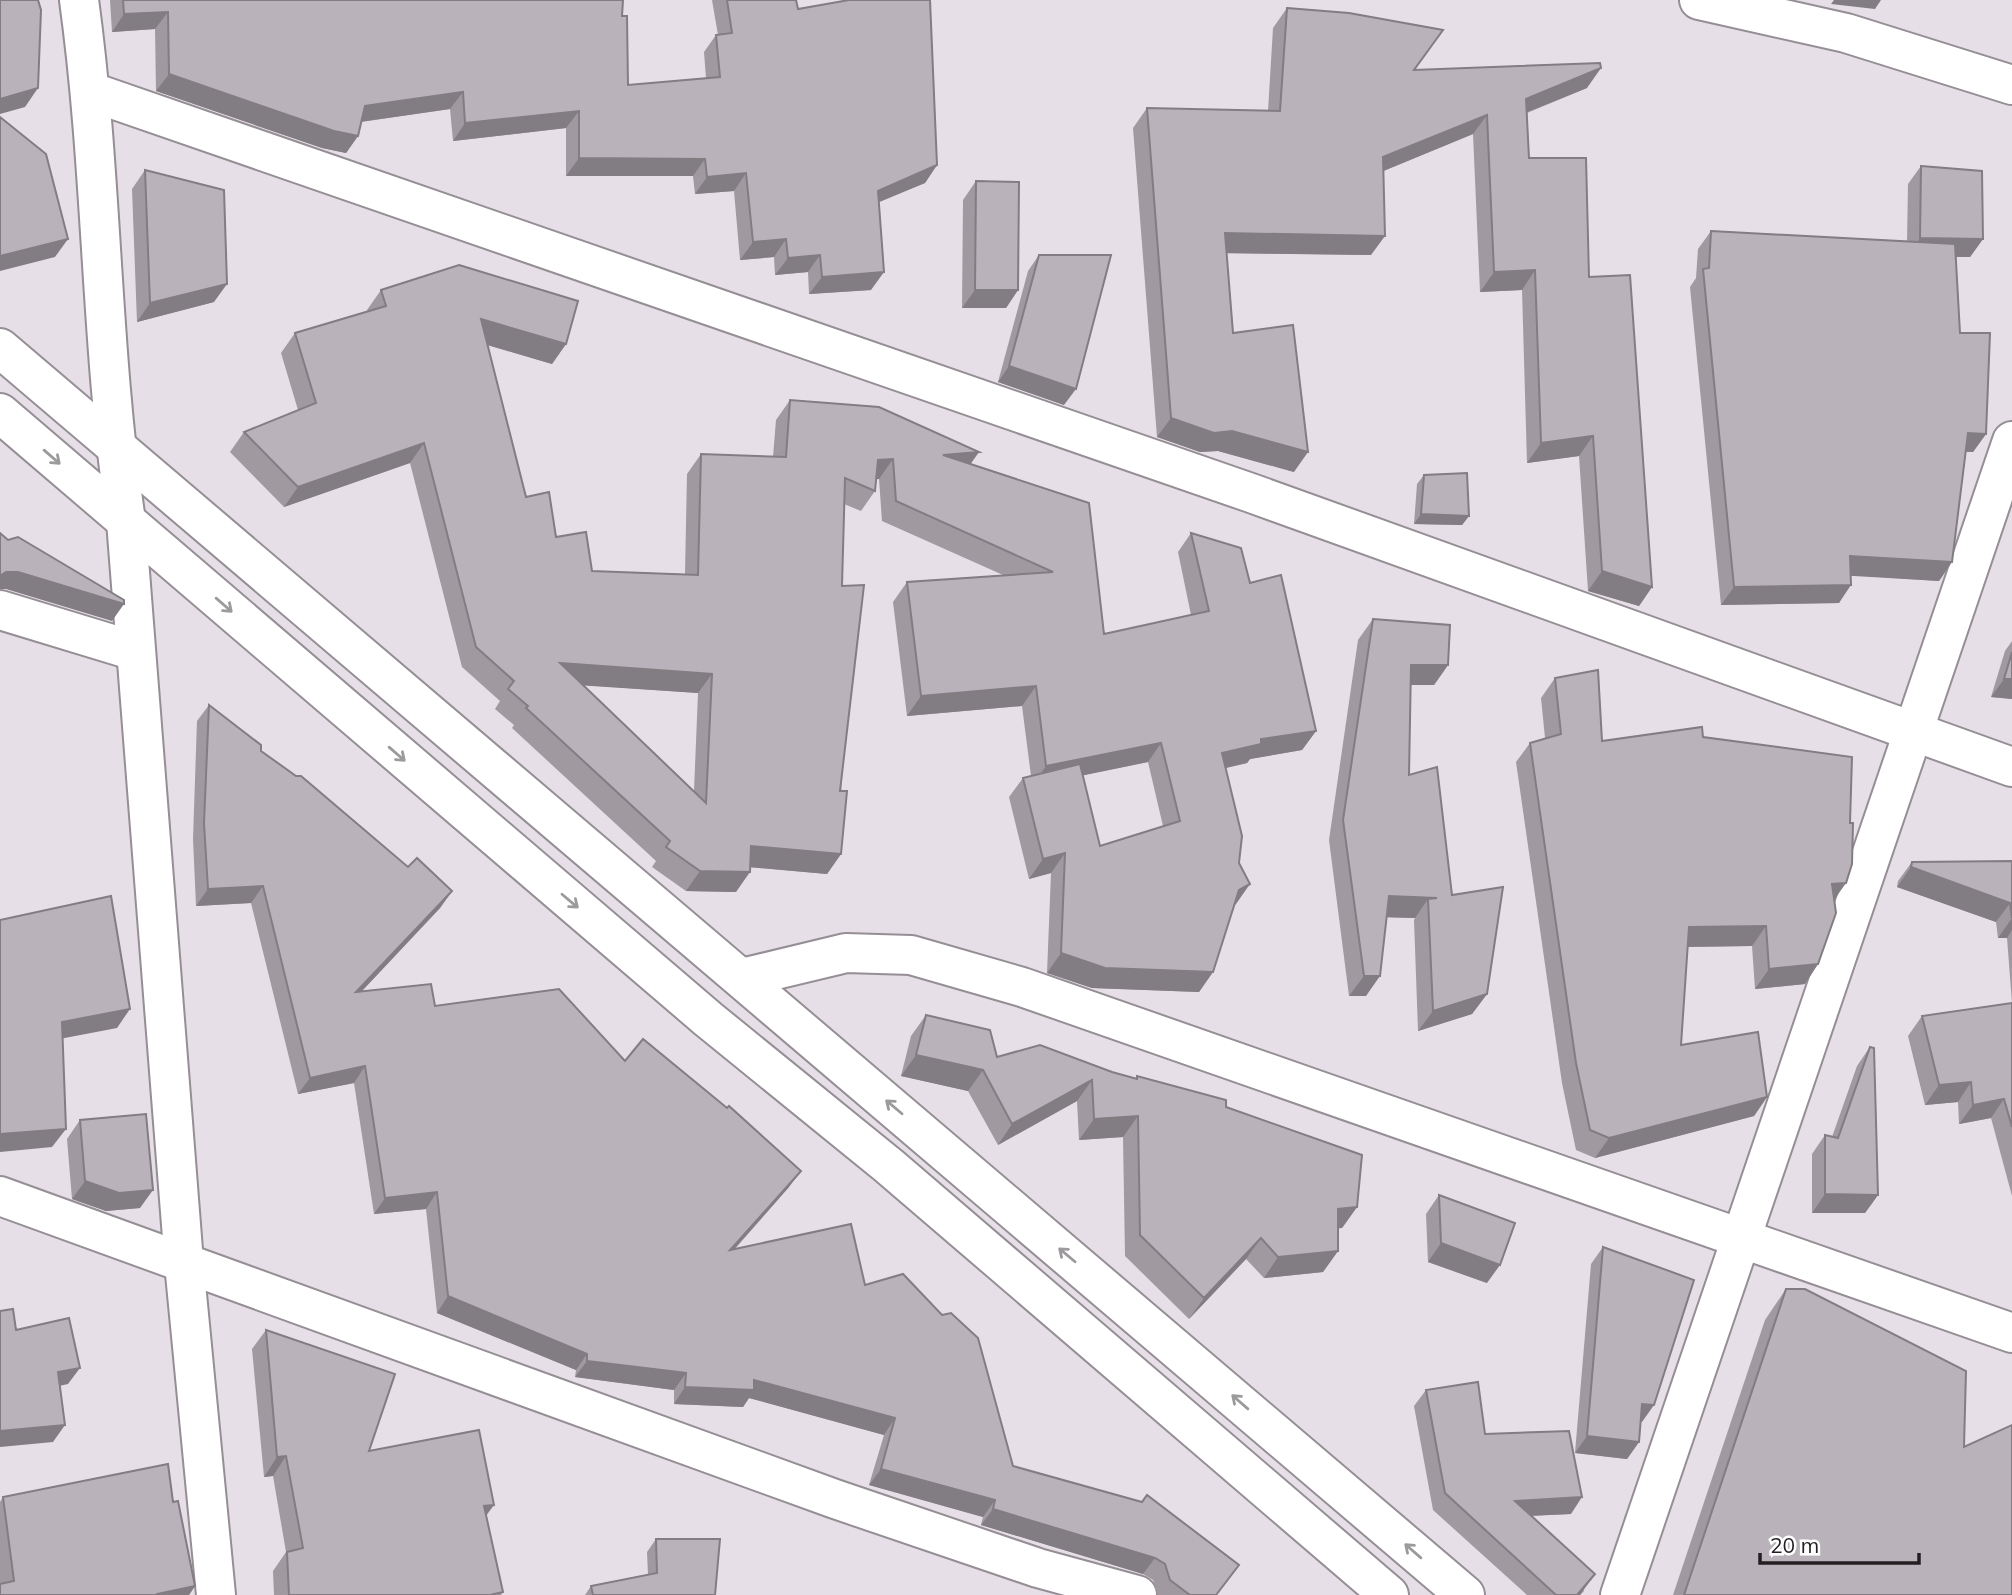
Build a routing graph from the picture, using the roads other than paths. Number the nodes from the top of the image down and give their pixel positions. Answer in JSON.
{"nodes":[{"id":1,"x":79,"y":0,"type":"edge"},
{"id":2,"x":1699,"y":0,"type":"edge"},
{"id":3,"x":2012,"y":85,"type":"edge"},
{"id":4,"x":92,"y":92,"type":"junction"},
{"id":5,"x":0,"y":348,"type":"edge"},
{"id":6,"x":0,"y":413,"type":"edge"},
{"id":7,"x":2012,"y":442,"type":"edge"},
{"id":8,"x":114,"y":445,"type":"junction"},
{"id":9,"x":126,"y":521,"type":"junction"},
{"id":10,"x":0,"y":611,"type":"edge"},
{"id":11,"x":135,"y":651,"type":"junction"},
{"id":12,"x":1915,"y":732,"type":"junction"},
{"id":13,"x":2012,"y":767,"type":"edge"},
{"id":14,"x":742,"y":978,"type":"junction"},
{"id":15,"x":0,"y":1196,"type":"edge"},
{"id":16,"x":1740,"y":1240,"type":"junction"},
{"id":17,"x":184,"y":1263,"type":"junction"},
{"id":18,"x":2012,"y":1333,"type":"edge"},
{"id":19,"x":216,"y":1595,"type":"edge"},
{"id":20,"x":1137,"y":1595,"type":"edge"},
{"id":21,"x":1389,"y":1595,"type":"edge"},
{"id":22,"x":1465,"y":1595,"type":"edge"},
{"id":23,"x":1620,"y":1595,"type":"edge"}],
"edges":[{"from":1,"to":4,"type":"street"},
{"from":2,"to":3,"type":"street"},
{"from":4,"to":8,"type":"street"},
{"from":4,"to":12,"type":"street"},
{"from":5,"to":8,"type":"street"},
{"from":6,"to":9,"type":"street","one_way":true},
{"from":7,"to":12,"type":"street"},
{"from":8,"to":9,"type":"street"},
{"from":8,"to":14,"type":"street"},
{"from":9,"to":11,"type":"street"},
{"from":9,"to":21,"type":"street","one_way":true},
{"from":10,"to":11,"type":"street"},
{"from":11,"to":17,"type":"street"},
{"from":12,"to":13,"type":"street"},
{"from":12,"to":16,"type":"street"},
{"from":14,"to":16,"type":"street"},
{"from":22,"to":14,"type":"street","one_way":true},
{"from":15,"to":17,"type":"street"},
{"from":16,"to":18,"type":"street"},
{"from":16,"to":23,"type":"street"},
{"from":17,"to":19,"type":"street"},
{"from":17,"to":20,"type":"street"}]}
